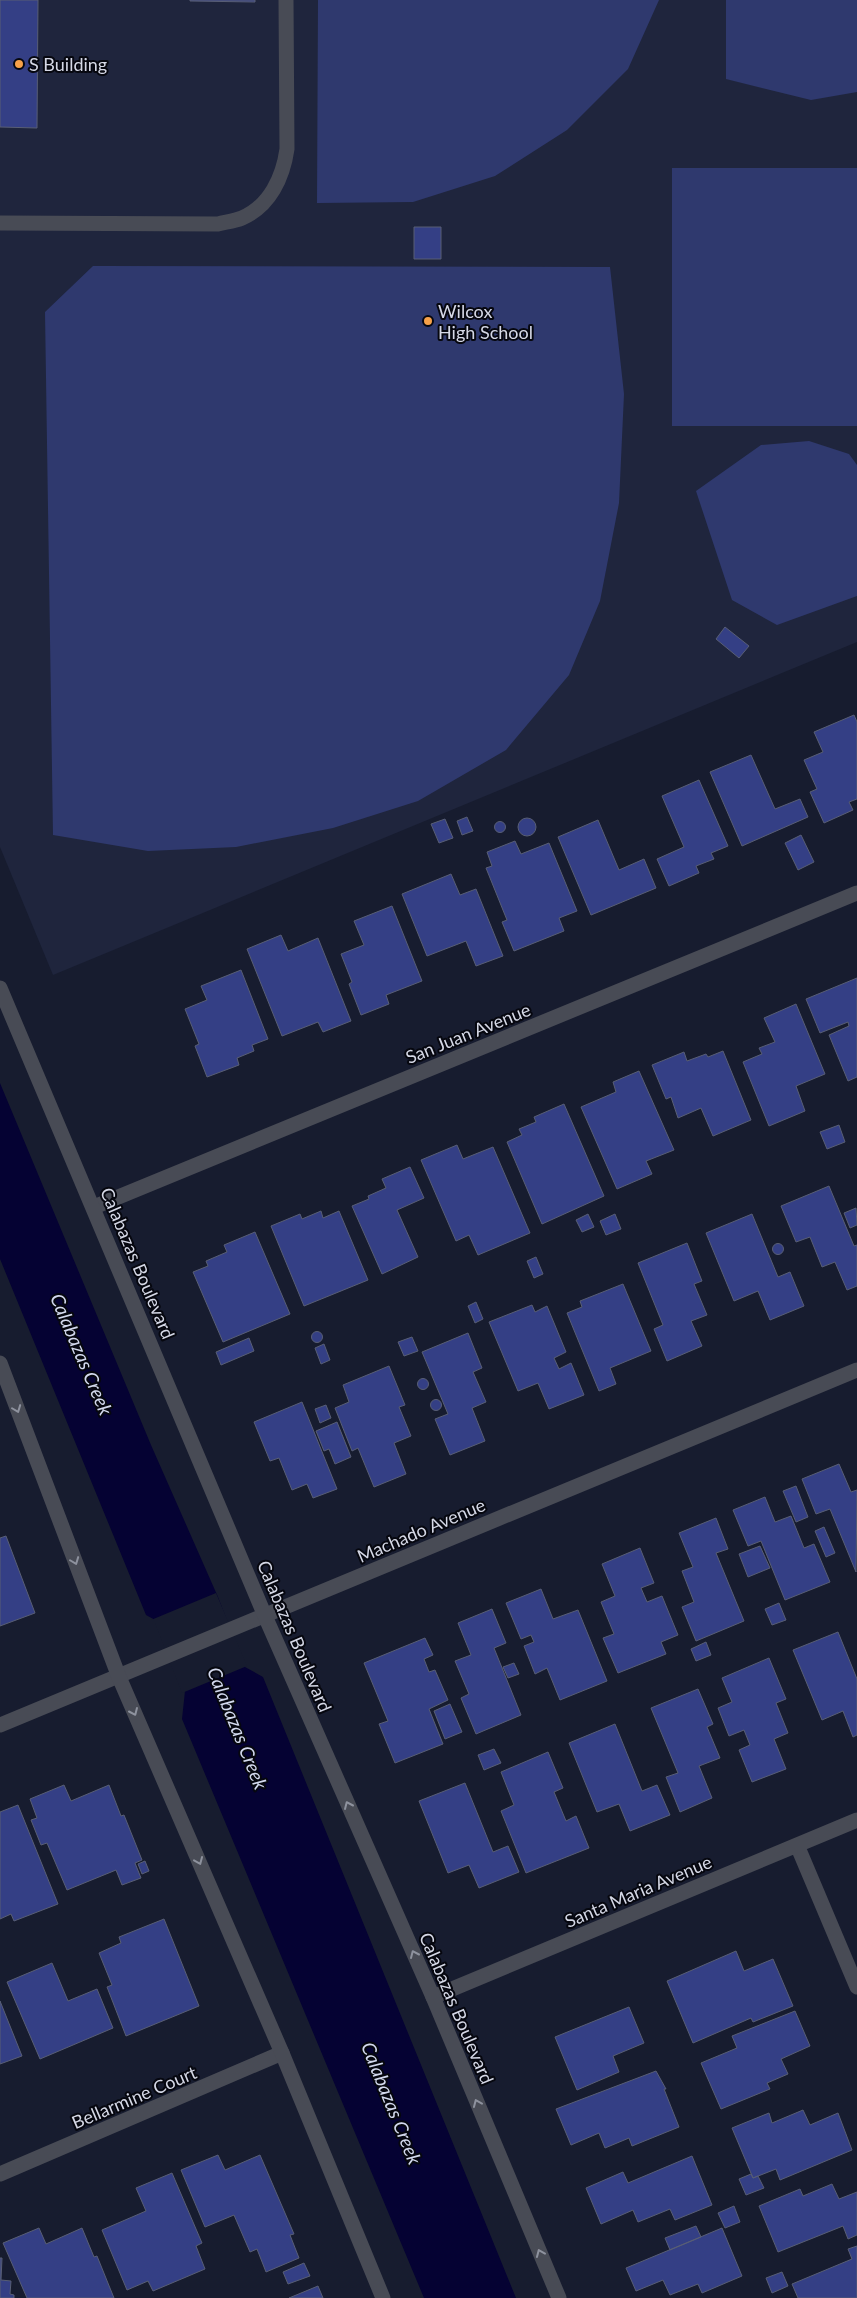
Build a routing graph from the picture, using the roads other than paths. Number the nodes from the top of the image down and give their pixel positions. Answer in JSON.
{"nodes":[{"id":1,"x":286,"y":0,"type":"edge"},
{"id":2,"x":0,"y":223,"type":"edge"},
{"id":3,"x":857,"y":893,"type":"edge"},
{"id":4,"x":0,"y":988,"type":"edge"},
{"id":5,"x":94,"y":1207,"type":"junction"},
{"id":6,"x":0,"y":1363,"type":"edge"},
{"id":7,"x":857,"y":1370,"type":"edge"},
{"id":8,"x":265,"y":1616,"type":"junction"},
{"id":9,"x":119,"y":1677,"type":"junction"},
{"id":10,"x":0,"y":1725,"type":"edge"},
{"id":11,"x":857,"y":1820,"type":"edge"},
{"id":12,"x":797,"y":1845,"type":"junction"},
{"id":13,"x":857,"y":1987,"type":"edge"},
{"id":14,"x":433,"y":1997,"type":"junction"},
{"id":15,"x":282,"y":2053,"type":"junction"},
{"id":16,"x":0,"y":2174,"type":"edge"},
{"id":17,"x":383,"y":2298,"type":"edge"},
{"id":18,"x":559,"y":2298,"type":"edge"}],
"edges":[{"from":1,"to":2,"type":"street"},
{"from":3,"to":5,"type":"street","name":"San Juan Avenue"},
{"from":4,"to":5,"type":"street","name":"Calabazas Boulevard"},
{"from":5,"to":8,"type":"street","name":"Calabazas Boulevard"},
{"from":6,"to":9,"type":"street","one_way":true},
{"from":7,"to":8,"type":"street","name":"Machado Avenue"},
{"from":8,"to":9,"type":"street","name":"Machado Avenue"},
{"from":14,"to":8,"type":"street","name":"Calabazas Boulevard","one_way":true},
{"from":9,"to":10,"type":"street","name":"Machado Avenue"},
{"from":9,"to":15,"type":"street","one_way":true},
{"from":11,"to":12,"type":"street","name":"Santa Maria Avenue"},
{"from":12,"to":13,"type":"street"},
{"from":12,"to":14,"type":"street","name":"Santa Maria Avenue"},
{"from":18,"to":14,"type":"street","name":"Calabazas Boulevard","one_way":true},
{"from":15,"to":16,"type":"street","name":"Bellarmine Court"},
{"from":15,"to":17,"type":"street"}]}
